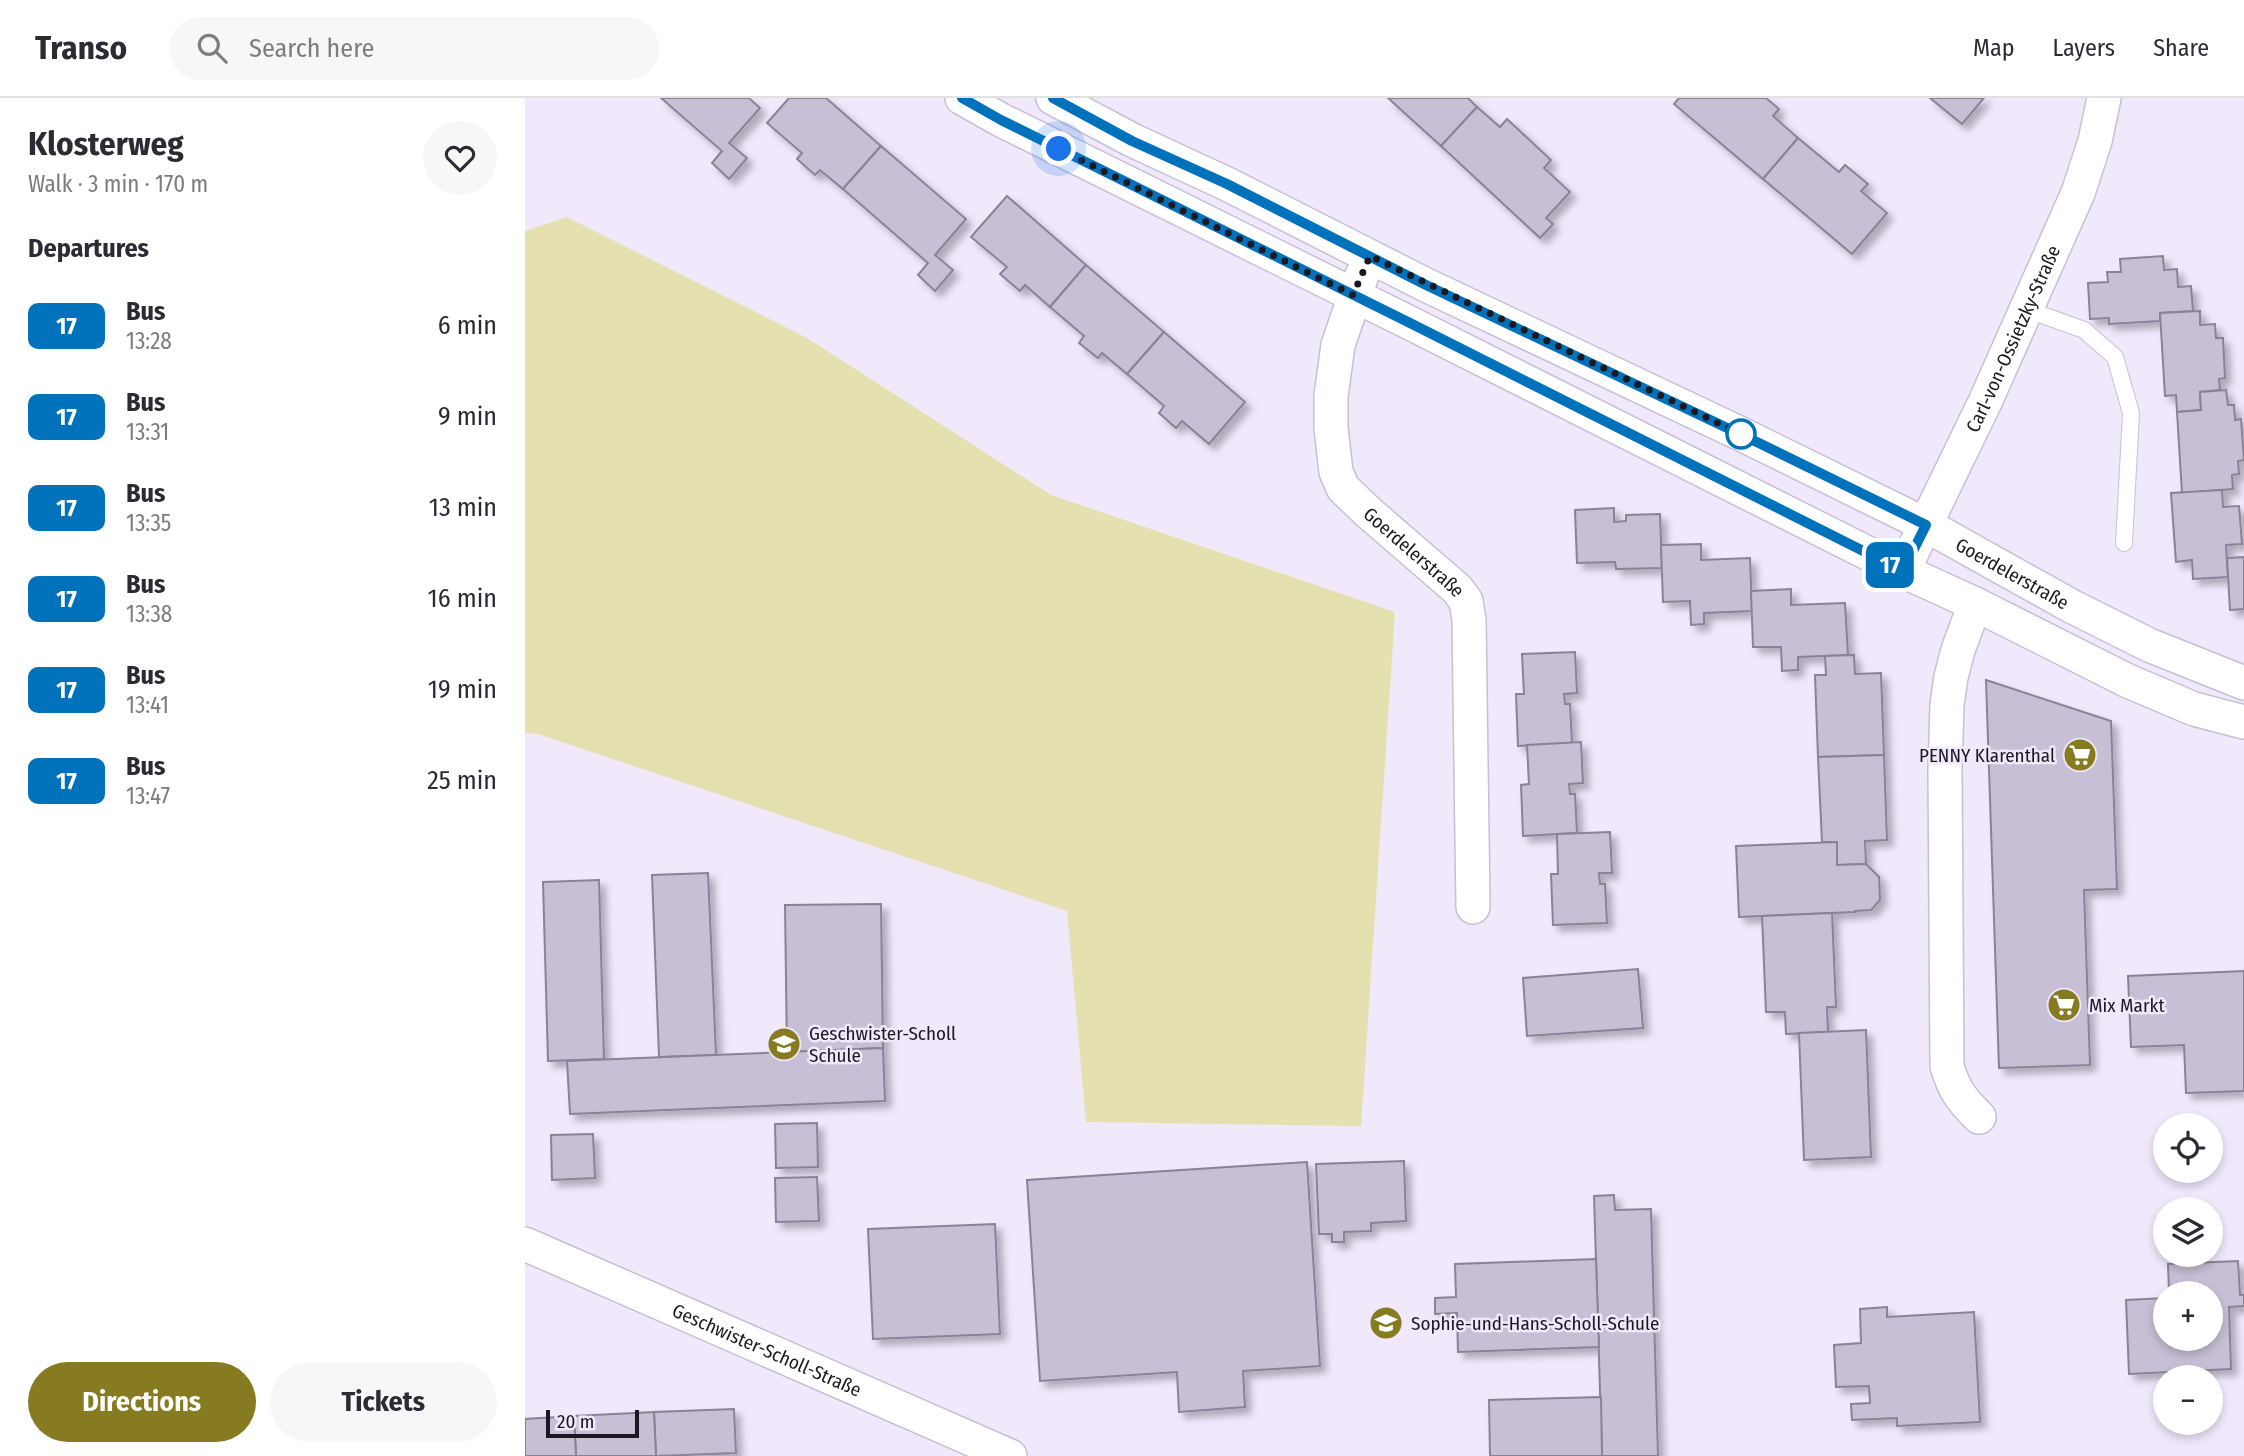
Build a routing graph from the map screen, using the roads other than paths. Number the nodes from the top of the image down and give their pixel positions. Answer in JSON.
{"nodes":[{"id":1,"x":962,"y":98,"type":"edge"},
{"id":2,"x":1053,"y":98,"type":"edge"},
{"id":3,"x":2104,"y":98,"type":"edge"},
{"id":4,"x":1370,"y":256,"type":"junction"},
{"id":5,"x":1353,"y":295,"type":"junction"},
{"id":6,"x":2026,"y":309,"type":"junction"},
{"id":7,"x":1926,"y":525,"type":"junction"},
{"id":8,"x":2124,"y":543,"type":"dead end"},
{"id":9,"x":1903,"y":571,"type":"junction"},
{"id":10,"x":1975,"y":604,"type":"junction"},
{"id":11,"x":2244,"y":682,"type":"edge"},
{"id":12,"x":2244,"y":722,"type":"edge"},
{"id":13,"x":1473,"y":906,"type":"dead end"},
{"id":14,"x":1979,"y":1117,"type":"dead end"},
{"id":15,"x":525,"y":1244,"type":"edge"},
{"id":16,"x":1010,"y":1456,"type":"edge"}],
"edges":[{"from":1,"to":5,"type":"street"},
{"from":2,"to":4,"type":"street","name":"Goerdelerstraße"},
{"from":3,"to":6,"type":"street","name":"Carl-von-Ossietzky-Straße"},
{"from":4,"to":5,"type":"street","name":"Goerdelerstraße"},
{"from":4,"to":7,"type":"street","name":"Goerdelerstraße"},
{"from":5,"to":9,"type":"street"},
{"from":5,"to":13,"type":"street","name":"Goerdelerstraße"},
{"from":6,"to":7,"type":"street","name":"Carl-von-Ossietzky-Straße"},
{"from":6,"to":8,"type":"lane"},
{"from":7,"to":9,"type":"street","name":"Carl-von-Ossietzky-Straße"},
{"from":7,"to":11,"type":"street","name":"Goerdelerstraße"},
{"from":9,"to":10,"type":"street"},
{"from":10,"to":12,"type":"street"},
{"from":10,"to":14,"type":"street"},
{"from":15,"to":16,"type":"street","name":"Geschwister-Scholl-Straße"}]}
